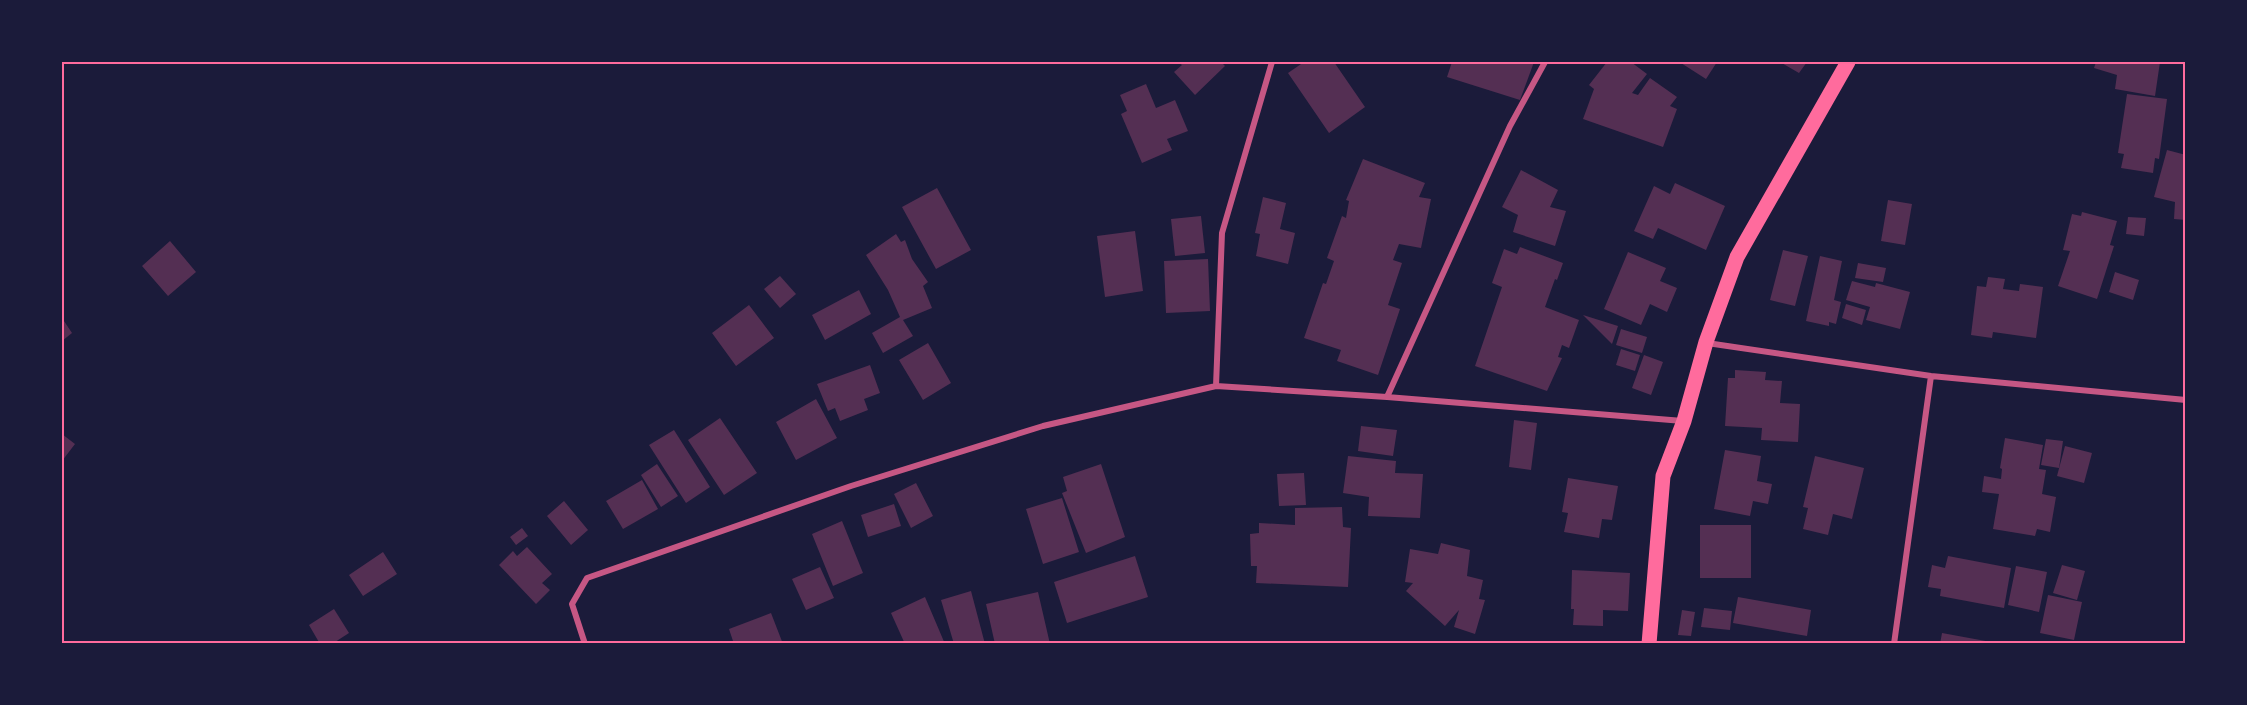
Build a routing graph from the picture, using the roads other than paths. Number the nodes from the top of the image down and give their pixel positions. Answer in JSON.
{"nodes":[{"id":1,"x":1272,"y":62,"type":"edge"},
{"id":2,"x":1545,"y":62,"type":"edge"},
{"id":3,"x":1848,"y":62,"type":"edge"},
{"id":4,"x":1706,"y":342,"type":"junction"},
{"id":5,"x":1931,"y":376,"type":"junction"},
{"id":6,"x":1216,"y":386,"type":"junction"},
{"id":7,"x":1387,"y":397,"type":"junction"},
{"id":8,"x":2186,"y":400,"type":"edge"},
{"id":9,"x":1684,"y":421,"type":"junction"},
{"id":10,"x":1650,"y":643,"type":"edge"},
{"id":11,"x":585,"y":644,"type":"edge"},
{"id":12,"x":1894,"y":644,"type":"edge"}],
"edges":[{"from":1,"to":6,"type":"street"},
{"from":2,"to":7,"type":"street"},
{"from":3,"to":4,"type":"main road"},
{"from":4,"to":5,"type":"street"},
{"from":4,"to":9,"type":"main road"},
{"from":5,"to":8,"type":"street"},
{"from":5,"to":12,"type":"street"},
{"from":6,"to":7,"type":"street"},
{"from":6,"to":11,"type":"street"},
{"from":7,"to":9,"type":"street"},
{"from":9,"to":10,"type":"main road"}]}
